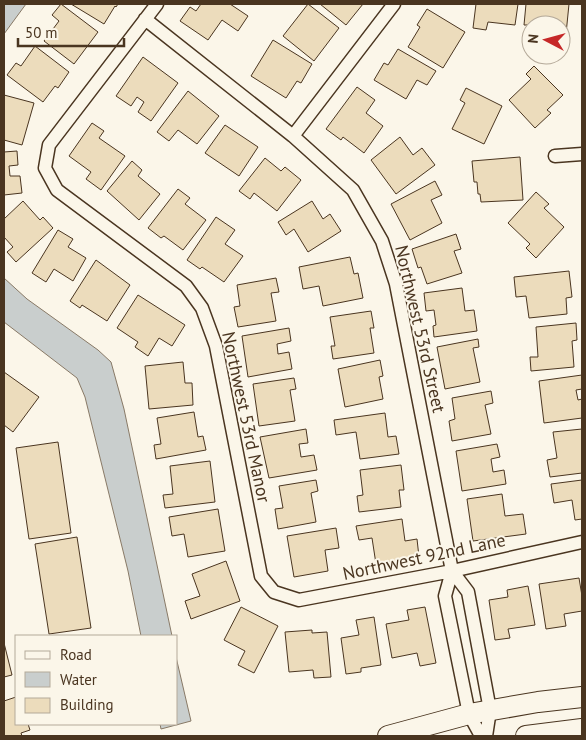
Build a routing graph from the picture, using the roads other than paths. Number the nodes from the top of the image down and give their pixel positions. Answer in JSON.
{"nodes":[{"id":1,"x":157,"y":4,"type":"edge"},
{"id":2,"x":394,"y":4,"type":"edge"},
{"id":3,"x":145,"y":20,"type":"junction"},
{"id":4,"x":293,"y":136,"type":"junction"},
{"id":5,"x":582,"y":154,"type":"edge"},
{"id":6,"x":555,"y":156,"type":"dead end"},
{"id":7,"x":582,"y":542,"type":"edge"},
{"id":8,"x":452,"y":571,"type":"junction"},
{"id":9,"x":274,"y":592,"type":"joint"},
{"id":10,"x":475,"y":632,"type":"junction"},
{"id":11,"x":454,"y":638,"type":"junction"},
{"id":12,"x":582,"y":697,"type":"edge"},
{"id":13,"x":490,"y":710,"type":"junction"},
{"id":14,"x":469,"y":714,"type":"junction"},
{"id":15,"x":582,"y":729,"type":"edge"},
{"id":16,"x":388,"y":736,"type":"edge"},
{"id":17,"x":481,"y":736,"type":"edge"},
{"id":18,"x":486,"y":736,"type":"edge"},
{"id":19,"x":526,"y":736,"type":"edge"}],
"edges":[{"from":1,"to":3,"type":"street"},
{"from":2,"to":4,"type":"street"},
{"from":3,"to":4,"type":"street","name":"Northwest 53rd Street"},
{"from":3,"to":9,"type":"street","name":"Northwest 53rd Manor"},
{"from":4,"to":8,"type":"street","name":"Northwest 53rd Street"},
{"from":5,"to":6,"type":"street"},
{"from":7,"to":8,"type":"street","name":"Northwest 92nd Lane"},
{"from":8,"to":9,"type":"street","name":"Northwest 92nd Lane"},
{"from":8,"to":10,"type":"street","name":"Northwest 53rd Street"},
{"from":8,"to":11,"type":"street","name":"Northwest 53rd Street"},
{"from":10,"to":11,"type":"street"},
{"from":10,"to":13,"type":"street","name":"Northwest 53rd Street"},
{"from":11,"to":14,"type":"street","name":"Northwest 53rd Street"},
{"from":12,"to":13,"type":"main road"},
{"from":13,"to":14,"type":"main road"},
{"from":13,"to":18,"type":"street","name":"Northwest 53rd Street"},
{"from":14,"to":16,"type":"main road"},
{"from":14,"to":17,"type":"street","name":"Northwest 53rd Street"},
{"from":15,"to":19,"type":"main road"}]}
